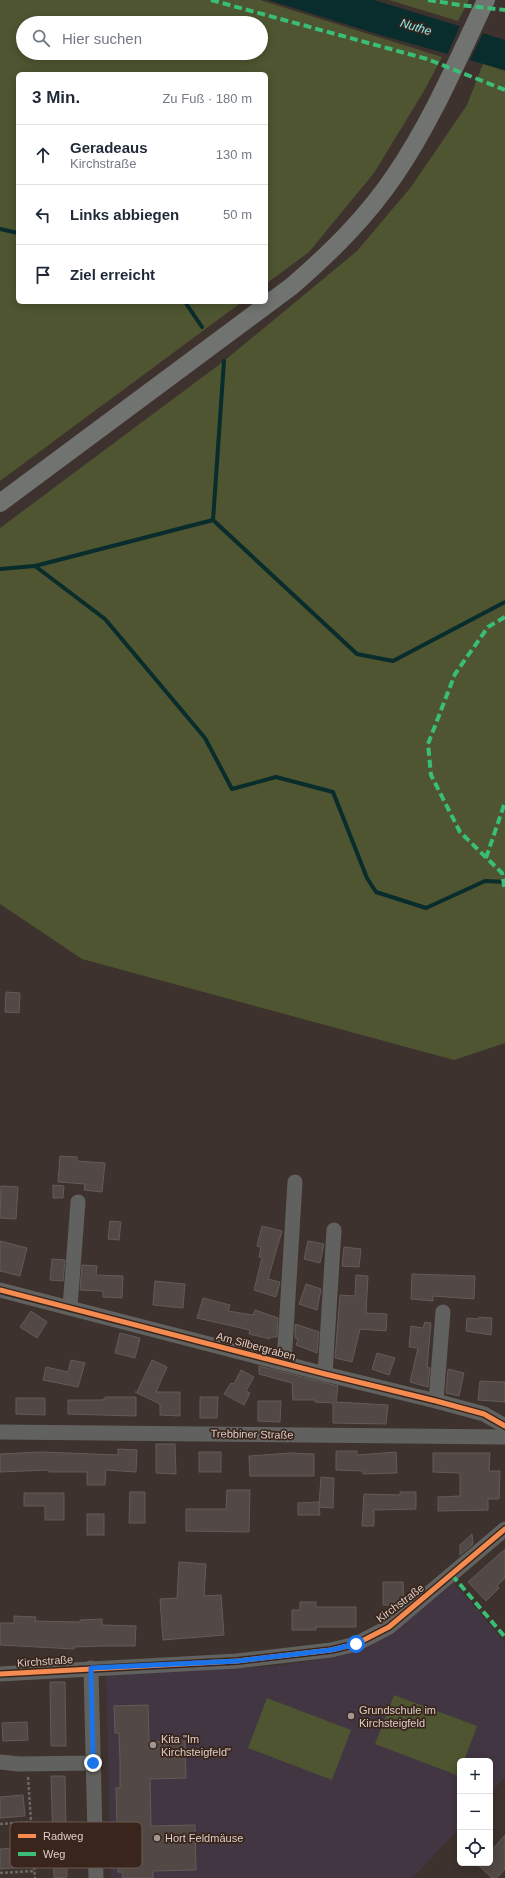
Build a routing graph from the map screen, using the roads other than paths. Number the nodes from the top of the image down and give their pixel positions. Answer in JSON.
{"nodes":[{"id":1,"x":486,"y":0,"type":"edge"},
{"id":2,"x":268,"y":304,"type":"edge"},
{"id":3,"x":268,"y":304,"type":"edge"},
{"id":4,"x":0,"y":503,"type":"edge"},
{"id":5,"x":295,"y":1182,"type":"dead end"},
{"id":6,"x":78,"y":1202,"type":"dead end"},
{"id":7,"x":334,"y":1230,"type":"dead end"},
{"id":8,"x":0,"y":1290,"type":"edge"},
{"id":9,"x":70,"y":1307,"type":"junction"},
{"id":10,"x":443,"y":1312,"type":"dead end"},
{"id":11,"x":284,"y":1363,"type":"junction"},
{"id":12,"x":325,"y":1374,"type":"junction"},
{"id":13,"x":436,"y":1401,"type":"junction"},
{"id":14,"x":505,"y":1426,"type":"edge"},
{"id":15,"x":0,"y":1432,"type":"edge"},
{"id":16,"x":505,"y":1436,"type":"edge"},
{"id":17,"x":505,"y":1529,"type":"edge"},
{"id":18,"x":91,"y":1668,"type":"junction"},
{"id":19,"x":0,"y":1674,"type":"edge"},
{"id":20,"x":0,"y":1762,"type":"edge"},
{"id":21,"x":93,"y":1763,"type":"junction"},
{"id":22,"x":94,"y":1822,"type":"edge"},
{"id":23,"x":96,"y":1868,"type":"edge"},
{"id":24,"x":96,"y":1878,"type":"edge"}],
"edges":[{"from":1,"to":2,"type":"main road"},
{"from":3,"to":4,"type":"main road"},
{"from":5,"to":11,"type":"street"},
{"from":6,"to":9,"type":"street"},
{"from":7,"to":12,"type":"street"},
{"from":8,"to":9,"type":"street","name":"Am Silbergraben"},
{"from":9,"to":11,"type":"street","name":"Am Silbergraben"},
{"from":10,"to":13,"type":"street"},
{"from":11,"to":12,"type":"street","name":"Am Silbergraben"},
{"from":12,"to":13,"type":"street","name":"Am Silbergraben"},
{"from":13,"to":14,"type":"street","name":"Am Silbergraben"},
{"from":15,"to":16,"type":"street","name":"Trebbiner Straße"},
{"from":17,"to":18,"type":"street","name":"Kirchstraße"},
{"from":18,"to":19,"type":"street","name":"Kirchstraße"},
{"from":18,"to":21,"type":"street"},
{"from":20,"to":21,"type":"street"},
{"from":21,"to":22,"type":"street"},
{"from":23,"to":24,"type":"street"}]}
